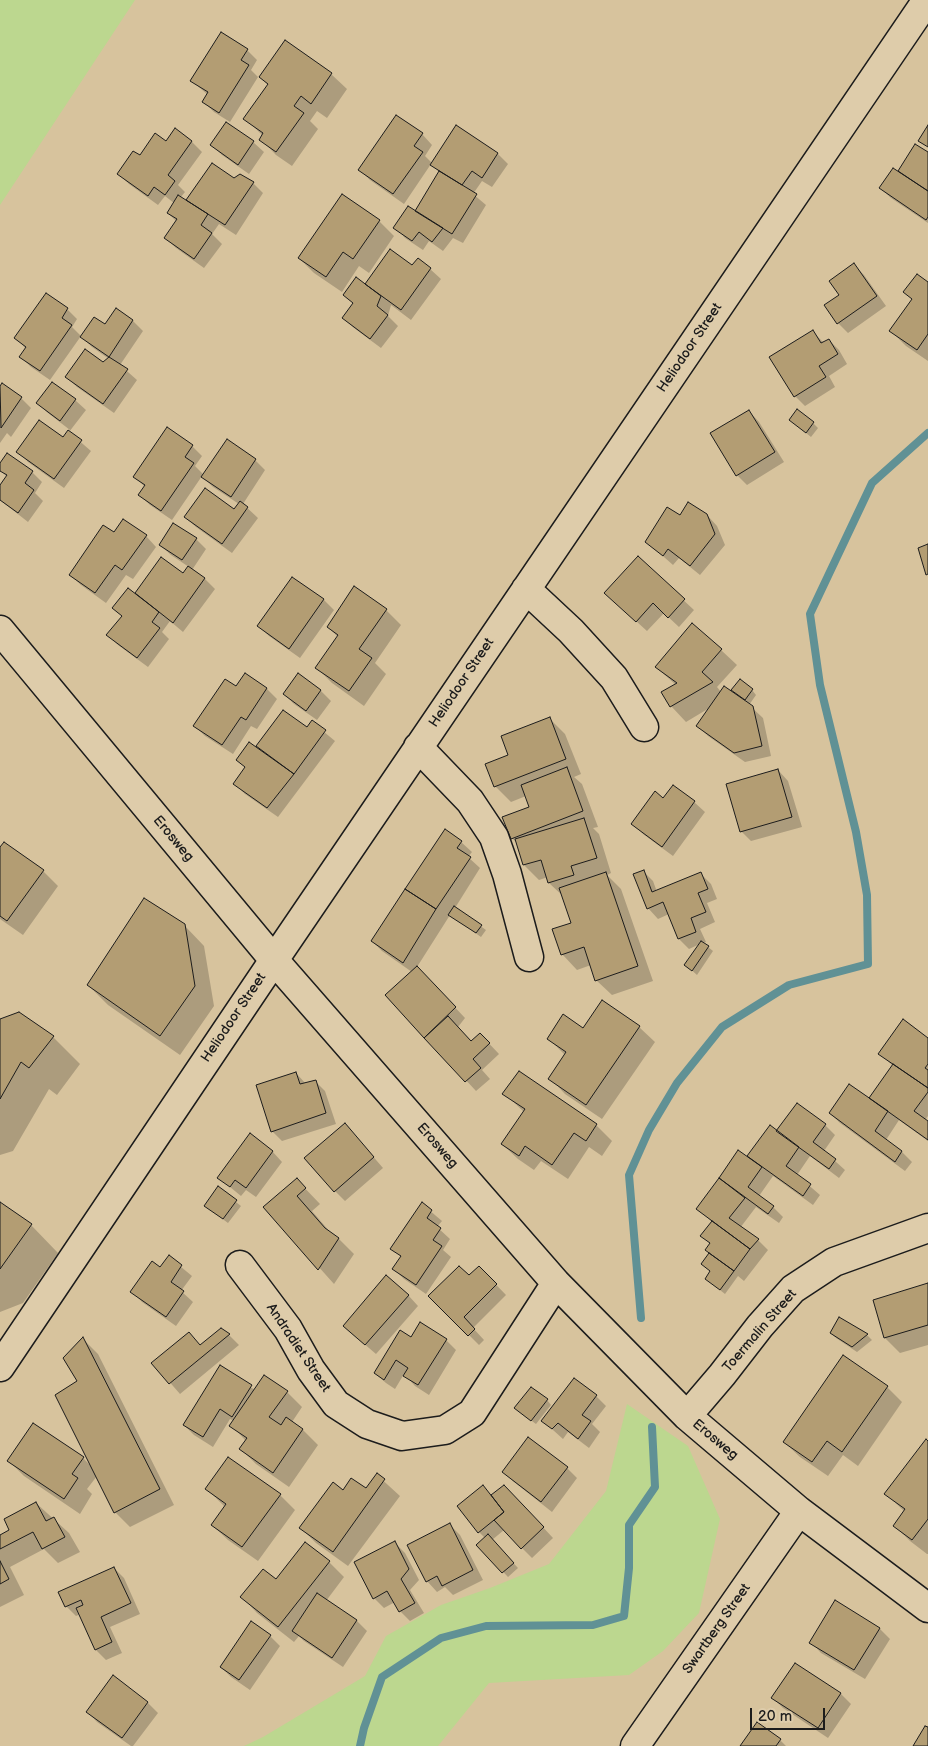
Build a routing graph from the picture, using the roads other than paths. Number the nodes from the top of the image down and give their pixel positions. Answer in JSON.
{"nodes":[{"id":1,"x":927,"y":0,"type":"edge"},
{"id":2,"x":526,"y":589,"type":"junction"},
{"id":3,"x":0,"y":630,"type":"edge"},
{"id":4,"x":644,"y":727,"type":"dead end"},
{"id":5,"x":418,"y":747,"type":"junction"},
{"id":6,"x":529,"y":958,"type":"dead end"},
{"id":7,"x":274,"y":960,"type":"junction"},
{"id":8,"x":928,"y":1228,"type":"edge"},
{"id":9,"x":240,"y":1265,"type":"dead end"},
{"id":10,"x":556,"y":1283,"type":"junction"},
{"id":11,"x":0,"y":1367,"type":"edge"},
{"id":12,"x":687,"y":1416,"type":"junction"},
{"id":13,"x":799,"y":1511,"type":"junction"},
{"id":14,"x":928,"y":1608,"type":"edge"},
{"id":15,"x":634,"y":1746,"type":"edge"}],
"edges":[{"from":1,"to":2,"type":"street","name":"Heliodoor Street"},
{"from":2,"to":4,"type":"street"},
{"from":2,"to":5,"type":"street","name":"Heliodoor Street"},
{"from":3,"to":7,"type":"street","name":"Erosweg"},
{"from":5,"to":6,"type":"street"},
{"from":5,"to":7,"type":"street","name":"Heliodoor Street"},
{"from":7,"to":10,"type":"street","name":"Erosweg"},
{"from":7,"to":11,"type":"street","name":"Heliodoor Street"},
{"from":8,"to":12,"type":"street","name":"Toermalin Street"},
{"from":9,"to":10,"type":"street","name":"Andradiet Street"},
{"from":10,"to":12,"type":"street","name":"Erosweg"},
{"from":12,"to":13,"type":"street","name":"Erosweg"},
{"from":13,"to":14,"type":"street","name":"Erosweg"},
{"from":13,"to":15,"type":"street","name":"Swartberg Street"}]}
